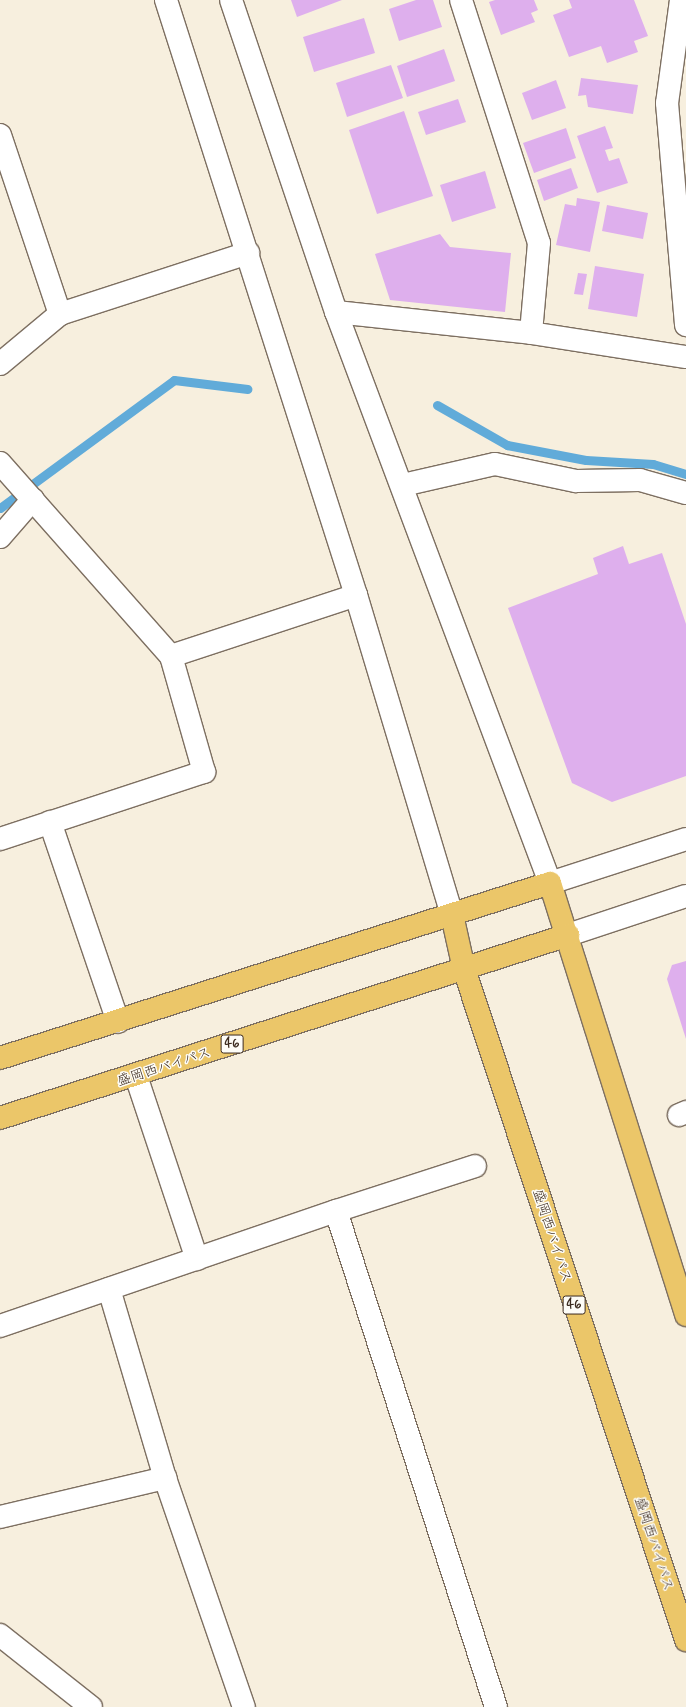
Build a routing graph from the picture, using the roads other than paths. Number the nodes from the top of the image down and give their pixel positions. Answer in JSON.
{"nodes":[{"id":1,"x":166,"y":0,"type":"edge"},
{"id":2,"x":231,"y":0,"type":"edge"},
{"id":3,"x":461,"y":0,"type":"edge"},
{"id":4,"x":681,"y":0,"type":"edge"},
{"id":5,"x":0,"y":135,"type":"edge"},
{"id":6,"x":3,"y":156,"type":"edge"},
{"id":7,"x":248,"y":253,"type":"junction"},
{"id":8,"x":336,"y":312,"type":"junction"},
{"id":9,"x":60,"y":314,"type":"junction"},
{"id":10,"x":686,"y":325,"type":"edge"},
{"id":11,"x":531,"y":333,"type":"junction"},
{"id":12,"x":686,"y":357,"type":"edge"},
{"id":13,"x":0,"y":364,"type":"edge"},
{"id":14,"x":0,"y":463,"type":"edge"},
{"id":15,"x":403,"y":485,"type":"junction"},
{"id":16,"x":686,"y":493,"type":"edge"},
{"id":17,"x":33,"y":499,"type":"junction"},
{"id":18,"x":0,"y":537,"type":"edge"},
{"id":19,"x":356,"y":595,"type":"junction"},
{"id":20,"x":171,"y":656,"type":"junction"},
{"id":21,"x":50,"y":822,"type":"junction"},
{"id":22,"x":0,"y":839,"type":"edge"},
{"id":23,"x":686,"y":839,"type":"edge"},
{"id":24,"x":550,"y":883,"type":"junction"},
{"id":25,"x":686,"y":896,"type":"edge"},
{"id":26,"x":452,"y":915,"type":"junction"},
{"id":27,"x":568,"y":935,"type":"junction"},
{"id":28,"x":464,"y":969,"type":"junction"},
{"id":29,"x":118,"y":1022,"type":"junction"},
{"id":30,"x":0,"y":1058,"type":"edge"},
{"id":31,"x":136,"y":1076,"type":"junction"},
{"id":32,"x":0,"y":1118,"type":"edge"},
{"id":33,"x":475,"y":1166,"type":"dead end"},
{"id":34,"x":336,"y":1211,"type":"junction"},
{"id":35,"x":197,"y":1259,"type":"junction"},
{"id":36,"x":109,"y":1289,"type":"junction"},
{"id":37,"x":686,"y":1315,"type":"edge"},
{"id":38,"x":0,"y":1326,"type":"edge"},
{"id":39,"x":165,"y":1478,"type":"junction"},
{"id":40,"x":0,"y":1517,"type":"edge"},
{"id":41,"x":0,"y":1635,"type":"edge"},
{"id":42,"x":686,"y":1640,"type":"edge"},
{"id":43,"x":91,"y":1707,"type":"edge"},
{"id":44,"x":244,"y":1707,"type":"edge"},
{"id":45,"x":496,"y":1707,"type":"edge"}],
"edges":[{"from":1,"to":7,"type":"street"},
{"from":2,"to":8,"type":"street"},
{"from":3,"to":11,"type":"street"},
{"from":4,"to":10,"type":"street"},
{"from":5,"to":6,"type":"street"},
{"from":6,"to":9,"type":"street"},
{"from":7,"to":9,"type":"street"},
{"from":7,"to":19,"type":"street"},
{"from":8,"to":11,"type":"street"},
{"from":8,"to":15,"type":"street"},
{"from":9,"to":13,"type":"street"},
{"from":11,"to":12,"type":"street"},
{"from":14,"to":17,"type":"street"},
{"from":15,"to":16,"type":"street"},
{"from":15,"to":24,"type":"street"},
{"from":17,"to":18,"type":"street"},
{"from":17,"to":20,"type":"street"},
{"from":19,"to":20,"type":"street"},
{"from":19,"to":26,"type":"street"},
{"from":20,"to":21,"type":"street"},
{"from":21,"to":22,"type":"street"},
{"from":21,"to":29,"type":"street"},
{"from":23,"to":24,"type":"street"},
{"from":24,"to":26,"type":"highway"},
{"from":24,"to":27,"type":"highway"},
{"from":25,"to":27,"type":"street"},
{"from":26,"to":28,"type":"highway","name":"盛岡西バイパス","number":"46"},
{"from":26,"to":29,"type":"highway"},
{"from":27,"to":28,"type":"highway","name":"盛岡西バイパス","number":"46"},
{"from":27,"to":37,"type":"highway"},
{"from":28,"to":31,"type":"highway","name":"盛岡西バイパス","number":"46"},
{"from":28,"to":42,"type":"highway","name":"盛岡西バイパス","number":"46"},
{"from":29,"to":30,"type":"highway"},
{"from":31,"to":32,"type":"highway","name":"盛岡西バイパス","number":"46"},
{"from":31,"to":35,"type":"street"},
{"from":33,"to":34,"type":"street"},
{"from":34,"to":35,"type":"street"},
{"from":34,"to":45,"type":"street"},
{"from":35,"to":36,"type":"street"},
{"from":36,"to":38,"type":"street"},
{"from":36,"to":39,"type":"street"},
{"from":39,"to":40,"type":"street"},
{"from":39,"to":44,"type":"street"},
{"from":41,"to":43,"type":"street"}]}
